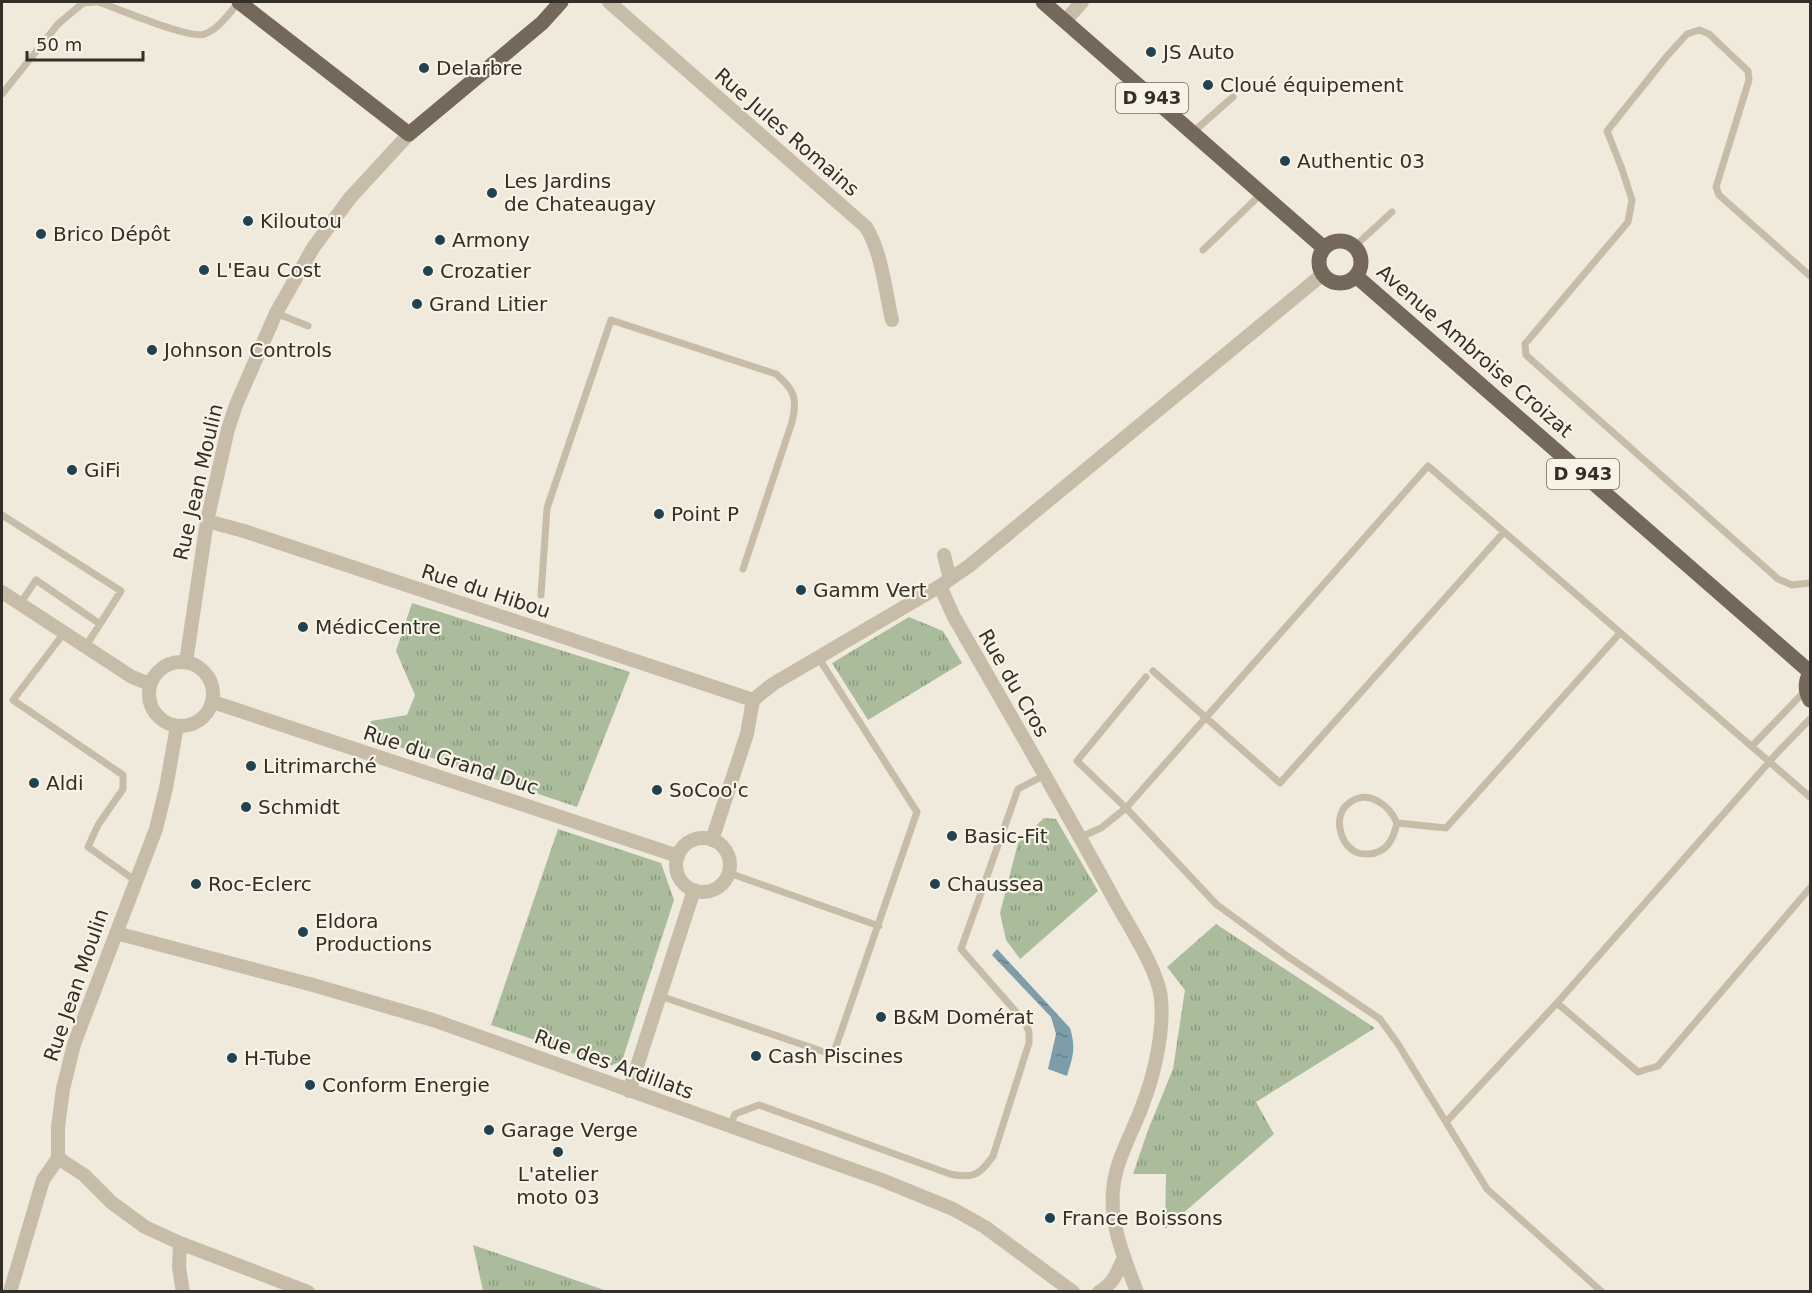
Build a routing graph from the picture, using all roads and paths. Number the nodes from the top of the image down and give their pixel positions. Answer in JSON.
{"nodes":[{"id":1,"x":96,"y":2,"type":"edge"},
{"id":2,"x":239,"y":2,"type":"edge"},
{"id":3,"x":561,"y":2,"type":"edge"},
{"id":4,"x":609,"y":2,"type":"edge"},
{"id":5,"x":1042,"y":2,"type":"edge"},
{"id":6,"x":1082,"y":2,"type":"edge"},
{"id":7,"x":1065,"y":21,"type":"junction"},
{"id":8,"x":2,"y":94,"type":"edge"},
{"id":9,"x":1233,"y":97,"type":"dead end"},
{"id":10,"x":1192,"y":133,"type":"junction"},
{"id":11,"x":409,"y":134,"type":"junction"},
{"id":12,"x":1261,"y":194,"type":"junction"},
{"id":13,"x":1392,"y":212,"type":"dead end"},
{"id":14,"x":1354,"y":246,"type":"junction"},
{"id":15,"x":1324,"y":248,"type":"junction"},
{"id":16,"x":1203,"y":250,"type":"dead end"},
{"id":17,"x":1323,"y":274,"type":"junction"},
{"id":18,"x":1356,"y":276,"type":"junction"},
{"id":19,"x":1810,"y":276,"type":"edge"},
{"id":20,"x":276,"y":313,"type":"junction"},
{"id":21,"x":892,"y":320,"type":"dead end"},
{"id":22,"x":308,"y":326,"type":"dead end"},
{"id":23,"x":2,"y":514,"type":"edge"},
{"id":24,"x":207,"y":521,"type":"junction"},
{"id":25,"x":1504,"y":532,"type":"junction"},
{"id":26,"x":944,"y":555,"type":"dead end"},
{"id":27,"x":743,"y":569,"type":"dead end"},
{"id":28,"x":945,"y":583,"type":"junction"},
{"id":29,"x":1810,"y":584,"type":"edge"},
{"id":30,"x":2,"y":592,"type":"edge"},
{"id":31,"x":541,"y":595,"type":"dead end"},
{"id":32,"x":20,"y":604,"type":"junction"},
{"id":33,"x":100,"y":624,"type":"junction"},
{"id":34,"x":64,"y":633,"type":"junction"},
{"id":35,"x":1620,"y":633,"type":"junction"},
{"id":36,"x":85,"y":647,"type":"junction"},
{"id":37,"x":818,"y":657,"type":"junction"},
{"id":38,"x":186,"y":662,"type":"junction"},
{"id":39,"x":1153,"y":671,"type":"dead end"},
{"id":40,"x":1810,"y":672,"type":"edge"},
{"id":41,"x":1146,"y":677,"type":"dead end"},
{"id":42,"x":150,"y":684,"type":"junction"},
{"id":43,"x":1808,"y":695,"type":"edge"},
{"id":44,"x":753,"y":700,"type":"junction"},
{"id":45,"x":213,"y":702,"type":"junction"},
{"id":46,"x":1205,"y":717,"type":"junction"},
{"id":47,"x":1810,"y":719,"type":"edge"},
{"id":48,"x":177,"y":726,"type":"junction"},
{"id":49,"x":1752,"y":746,"type":"junction"},
{"id":50,"x":1770,"y":762,"type":"junction"},
{"id":51,"x":1045,"y":775,"type":"junction"},
{"id":52,"x":1810,"y":797,"type":"edge"},
{"id":53,"x":1126,"y":808,"type":"junction"},
{"id":54,"x":1397,"y":824,"type":"junction"},
{"id":55,"x":1081,"y":837,"type":"junction"},
{"id":56,"x":712,"y":840,"type":"junction"},
{"id":57,"x":678,"y":856,"type":"junction"},
{"id":58,"x":729,"y":873,"type":"junction"},
{"id":59,"x":136,"y":881,"type":"junction"},
{"id":60,"x":1810,"y":888,"type":"edge"},
{"id":61,"x":694,"y":890,"type":"junction"},
{"id":62,"x":879,"y":926,"type":"junction"},
{"id":63,"x":116,"y":933,"type":"junction"},
{"id":64,"x":660,"y":996,"type":"junction"},
{"id":65,"x":1557,"y":1003,"type":"junction"},
{"id":66,"x":628,"y":1091,"type":"junction"},
{"id":67,"x":1446,"y":1122,"type":"junction"},
{"id":68,"x":730,"y":1126,"type":"junction"},
{"id":69,"x":58,"y":1158,"type":"junction"},
{"id":70,"x":180,"y":1244,"type":"junction"},
{"id":71,"x":1124,"y":1257,"type":"junction"},
{"id":72,"x":10,"y":1292,"type":"edge"},
{"id":73,"x":183,"y":1292,"type":"edge"},
{"id":74,"x":308,"y":1292,"type":"edge"},
{"id":75,"x":1073,"y":1292,"type":"edge"},
{"id":76,"x":1100,"y":1292,"type":"edge"},
{"id":77,"x":1137,"y":1292,"type":"edge"},
{"id":78,"x":1602,"y":1292,"type":"edge"}],
"edges":[{"from":1,"to":2,"type":"lane"},
{"from":1,"to":8,"type":"lane"},
{"from":2,"to":11,"type":"main road"},
{"from":3,"to":11,"type":"main road","name":"Rue Jean Moulin"},
{"from":4,"to":21,"type":"street","name":"Rue Jules Romains"},
{"from":5,"to":7,"type":"main road","number":"D 943"},
{"from":6,"to":7,"type":"street"},
{"from":7,"to":10,"type":"main road","number":"D 943"},
{"from":9,"to":10,"type":"lane"},
{"from":10,"to":12,"type":"main road","number":"D 943"},
{"from":11,"to":20,"type":"street","name":"Rue Jean Moulin"},
{"from":12,"to":15,"type":"main road","number":"D 943"},
{"from":12,"to":16,"type":"lane"},
{"from":13,"to":14,"type":"lane"},
{"from":14,"to":15,"type":"main road"},
{"from":14,"to":18,"type":"main road"},
{"from":15,"to":17,"type":"main road"},
{"from":17,"to":18,"type":"main road"},
{"from":17,"to":28,"type":"street"},
{"from":18,"to":40,"type":"main road","name":"Avenue Ambroise Croizat","number":"D 943"},
{"from":19,"to":29,"type":"lane"},
{"from":20,"to":22,"type":"lane"},
{"from":20,"to":24,"type":"street","name":"Rue Jean Moulin"},
{"from":23,"to":33,"type":"lane"},
{"from":24,"to":38,"type":"street","name":"Rue Jean Moulin"},
{"from":24,"to":44,"type":"street","name":"Rue du Hibou"},
{"from":25,"to":35,"type":"lane"},
{"from":25,"to":46,"type":"lane"},
{"from":25,"to":46,"type":"lane"},
{"from":26,"to":28,"type":"street"},
{"from":27,"to":31,"type":"lane"},
{"from":28,"to":37,"type":"street"},
{"from":28,"to":51,"type":"street","name":"Rue du Cros"},
{"from":30,"to":32,"type":"street"},
{"from":32,"to":33,"type":"lane"},
{"from":32,"to":34,"type":"street"},
{"from":33,"to":36,"type":"lane"},
{"from":34,"to":36,"type":"street"},
{"from":34,"to":59,"type":"lane"},
{"from":35,"to":49,"type":"lane"},
{"from":35,"to":54,"type":"lane"},
{"from":36,"to":42,"type":"street"},
{"from":37,"to":44,"type":"street"},
{"from":37,"to":62,"type":"lane"},
{"from":38,"to":42,"type":"street"},
{"from":38,"to":45,"type":"street"},
{"from":39,"to":46,"type":"lane"},
{"from":40,"to":43,"type":"main road"},
{"from":41,"to":53,"type":"lane"},
{"from":42,"to":48,"type":"street"},
{"from":43,"to":49,"type":"lane"},
{"from":44,"to":56,"type":"street"},
{"from":45,"to":48,"type":"street"},
{"from":45,"to":57,"type":"street","name":"Rue du Grand Duc"},
{"from":46,"to":53,"type":"lane"},
{"from":47,"to":50,"type":"lane"},
{"from":48,"to":59,"type":"street","name":"Rue Jean Moulin"},
{"from":49,"to":50,"type":"lane"},
{"from":50,"to":52,"type":"lane"},
{"from":50,"to":65,"type":"lane"},
{"from":51,"to":55,"type":"street","name":"Rue du Cros"},
{"from":51,"to":68,"type":"lane"},
{"from":53,"to":55,"type":"lane"},
{"from":53,"to":67,"type":"lane"},
{"from":54,"to":54,"type":"lane"},
{"from":55,"to":71,"type":"street","name":"Rue du Cros"},
{"from":56,"to":57,"type":"street"},
{"from":56,"to":58,"type":"street"},
{"from":57,"to":61,"type":"street"},
{"from":58,"to":61,"type":"street"},
{"from":58,"to":62,"type":"lane"},
{"from":59,"to":63,"type":"street","name":"Rue Jean Moulin"},
{"from":60,"to":65,"type":"lane"},
{"from":61,"to":64,"type":"street"},
{"from":62,"to":64,"type":"lane"},
{"from":63,"to":66,"type":"street","name":"Rue des Ardillats"},
{"from":63,"to":69,"type":"street","name":"Rue Jean Moulin"},
{"from":64,"to":66,"type":"street"},
{"from":65,"to":67,"type":"lane"},
{"from":66,"to":68,"type":"street","name":"Rue des Ardillats"},
{"from":67,"to":78,"type":"lane"},
{"from":68,"to":75,"type":"street","name":"Rue des Ardillats"},
{"from":69,"to":70,"type":"street"},
{"from":69,"to":72,"type":"street"},
{"from":70,"to":73,"type":"street"},
{"from":70,"to":74,"type":"street"},
{"from":71,"to":76,"type":"street"},
{"from":71,"to":77,"type":"street","name":"Rue du Cros"}]}
